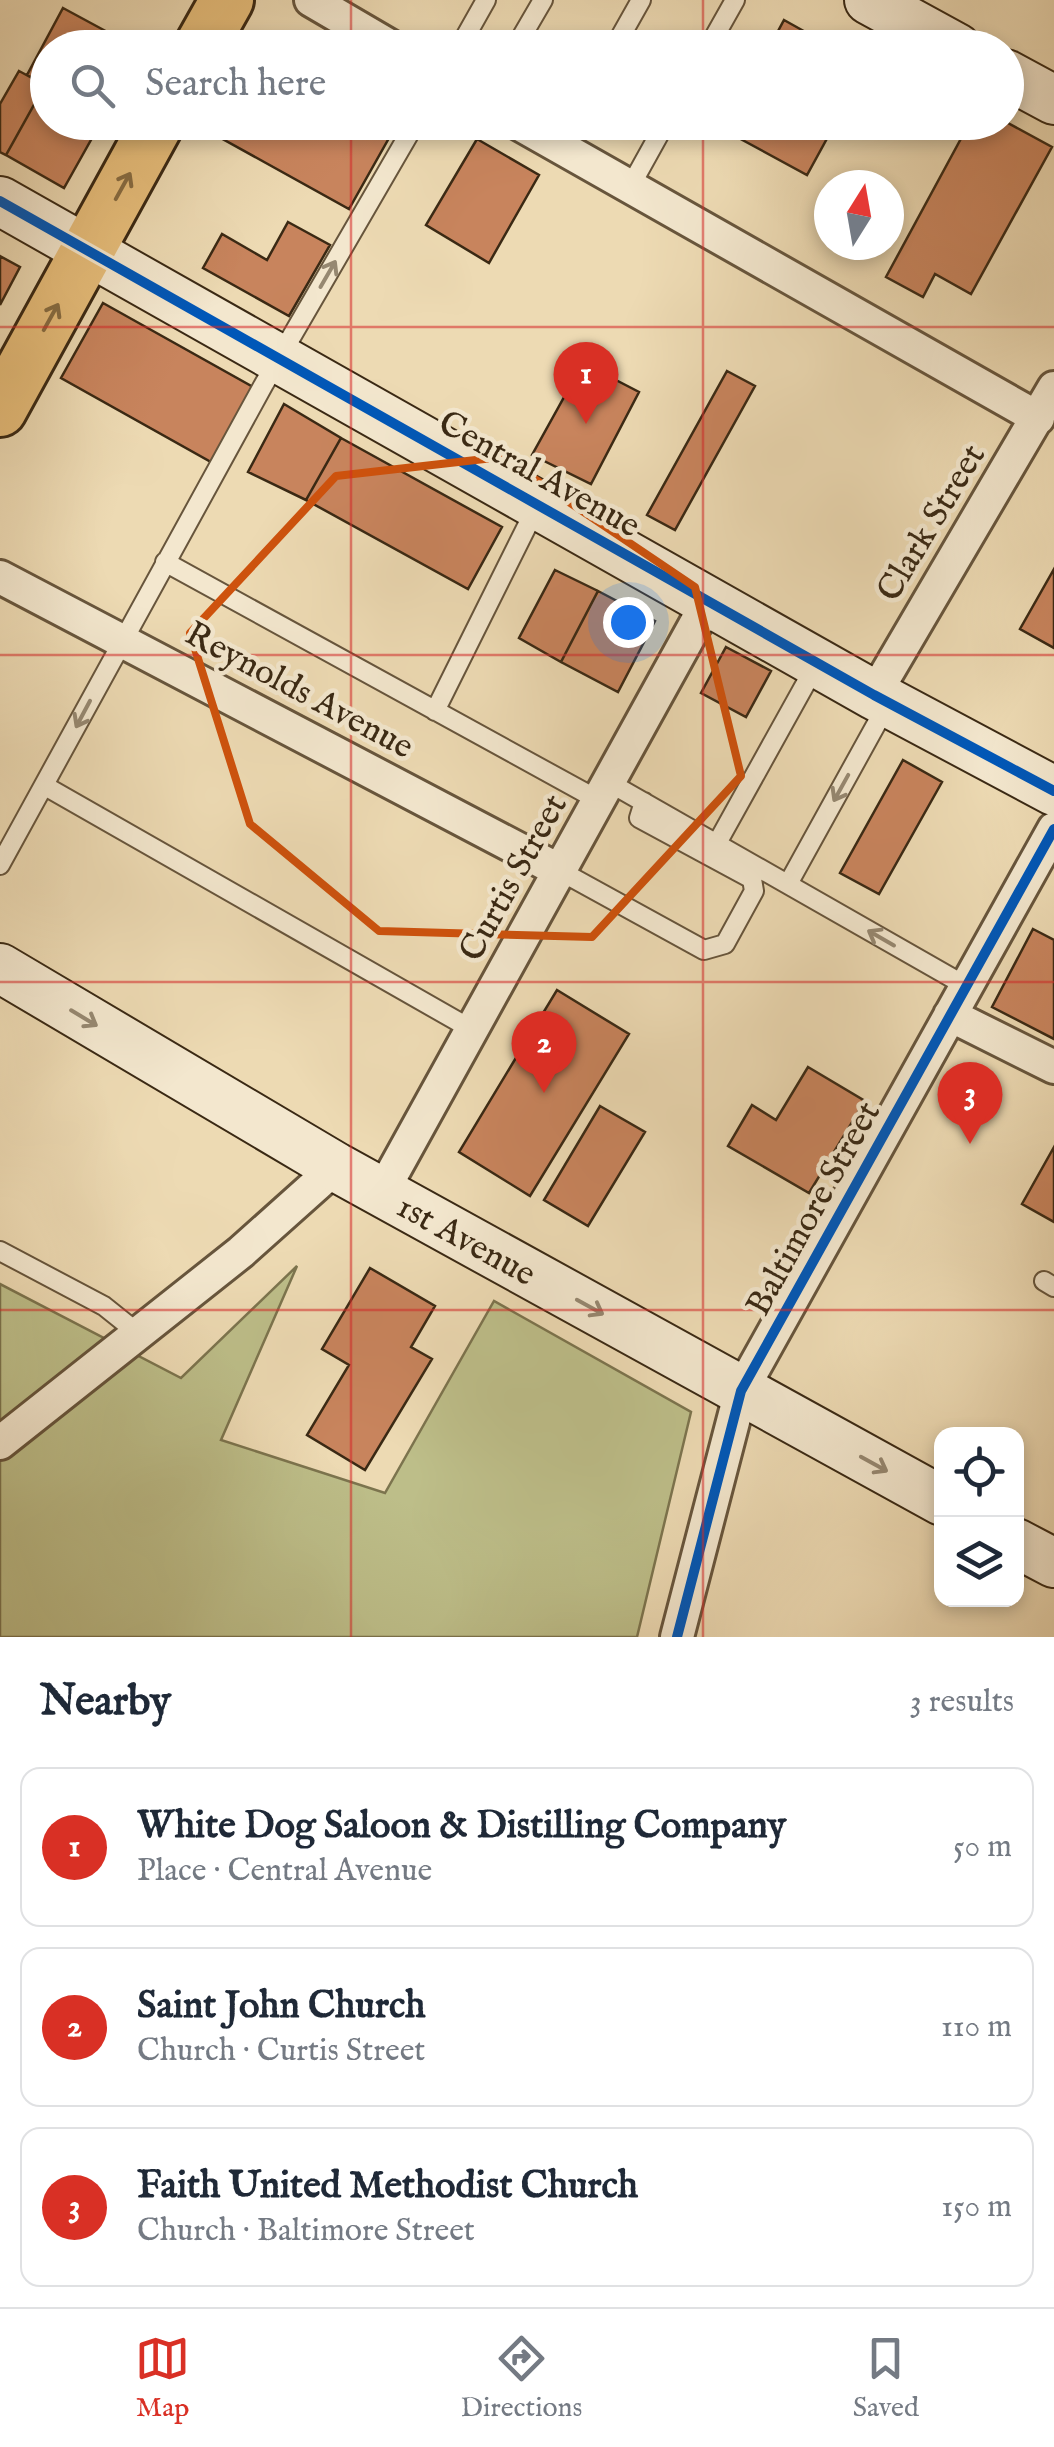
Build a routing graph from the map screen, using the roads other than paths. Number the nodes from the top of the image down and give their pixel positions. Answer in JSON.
{"nodes":[{"id":1,"x":227,"y":0,"type":"edge"},
{"id":2,"x":311,"y":0,"type":"edge"},
{"id":3,"x":486,"y":0,"type":"edge"},
{"id":4,"x":542,"y":0,"type":"edge"},
{"id":5,"x":641,"y":0,"type":"edge"},
{"id":6,"x":735,"y":0,"type":"edge"},
{"id":7,"x":869,"y":0,"type":"edge"},
{"id":8,"x":210,"y":30,"type":"edge"},
{"id":9,"x":362,"y":30,"type":"edge"},
{"id":10,"x":469,"y":30,"type":"edge"},
{"id":11,"x":526,"y":30,"type":"edge"},
{"id":12,"x":624,"y":30,"type":"edge"},
{"id":13,"x":718,"y":30,"type":"edge"},
{"id":14,"x":924,"y":30,"type":"edge"},
{"id":15,"x":1024,"y":84,"type":"edge"},
{"id":16,"x":1054,"y":100,"type":"edge"},
{"id":17,"x":148,"y":140,"type":"edge"},
{"id":18,"x":406,"y":140,"type":"edge"},
{"id":19,"x":571,"y":140,"type":"edge"},
{"id":20,"x":656,"y":140,"type":"edge"},
{"id":21,"x":630,"y":187,"type":"junction"},
{"id":22,"x":0,"y":201,"type":"edge"},
{"id":23,"x":87,"y":250,"type":"junction"},
{"id":24,"x":279,"y":358,"type":"junction"},
{"id":25,"x":1050,"y":397,"type":"edge"},
{"id":26,"x":0,"y":410,"type":"edge"},
{"id":27,"x":538,"y":504,"type":"junction"},
{"id":28,"x":165,"y":562,"type":"junction"},
{"id":29,"x":0,"y":577,"type":"edge"},
{"id":30,"x":710,"y":600,"type":"junction"},
{"id":31,"x":122,"y":641,"type":"junction"},
{"id":32,"x":817,"y":662,"type":"junction"},
{"id":33,"x":881,"y":699,"type":"junction"},
{"id":34,"x":435,"y":711,"type":"junction"},
{"id":35,"x":45,"y":786,"type":"junction"},
{"id":36,"x":1054,"y":791,"type":"edge"},
{"id":37,"x":605,"y":792,"type":"junction"},
{"id":38,"x":1054,"y":829,"type":"edge"},
{"id":39,"x":713,"y":850,"type":"junction"},
{"id":40,"x":0,"y":864,"type":"edge"},
{"id":41,"x":562,"y":872,"type":"junction"},
{"id":42,"x":788,"y":884,"type":"junction"},
{"id":43,"x":0,"y":968,"type":"edge"},
{"id":44,"x":966,"y":986,"type":"junction"},
{"id":45,"x":950,"y":1015,"type":"junction"},
{"id":46,"x":471,"y":1029,"type":"junction"},
{"id":47,"x":1054,"y":1066,"type":"edge"},
{"id":48,"x":336,"y":1168,"type":"junction"},
{"id":49,"x":382,"y":1192,"type":"junction"},
{"id":50,"x":0,"y":1252,"type":"edge"},
{"id":51,"x":138,"y":1334,"type":"junction"},
{"id":52,"x":741,"y":1392,"type":"junction"},
{"id":53,"x":0,"y":1443,"type":"edge"},
{"id":54,"x":934,"y":1498,"type":"edge"},
{"id":55,"x":1024,"y":1546,"type":"edge"},
{"id":56,"x":1054,"y":1563,"type":"edge"},
{"id":57,"x":678,"y":1637,"type":"edge"}],
"edges":[{"from":1,"to":8,"type":"main road"},
{"from":2,"to":9,"type":"street"},
{"from":3,"to":10,"type":"lane"},
{"from":4,"to":11,"type":"lane"},
{"from":5,"to":12,"type":"lane"},
{"from":6,"to":13,"type":"lane"},
{"from":7,"to":14,"type":"street"},
{"from":15,"to":16,"type":"street"},
{"from":23,"to":17,"type":"main road","one_way":true},
{"from":24,"to":18,"type":"lane","one_way":true},
{"from":19,"to":21,"type":"street"},
{"from":20,"to":21,"type":"lane"},
{"from":21,"to":25,"type":"street"},
{"from":22,"to":23,"type":"street","name":"Central Avenue"},
{"from":23,"to":24,"type":"street","name":"Central Avenue"},
{"from":26,"to":23,"type":"main road","one_way":true},
{"from":24,"to":27,"type":"street","name":"Central Avenue"},
{"from":24,"to":28,"type":"lane"},
{"from":25,"to":33,"type":"street","name":"Clark Street"},
{"from":27,"to":30,"type":"street","name":"Central Avenue"},
{"from":27,"to":34,"type":"lane"},
{"from":28,"to":31,"type":"lane"},
{"from":28,"to":34,"type":"lane"},
{"from":29,"to":31,"type":"street","name":"Reynolds Avenue"},
{"from":30,"to":32,"type":"street","name":"Central Avenue"},
{"from":30,"to":37,"type":"street","name":"Curtis Street"},
{"from":31,"to":35,"type":"lane","one_way":true},
{"from":31,"to":41,"type":"street","name":"Reynolds Avenue"},
{"from":32,"to":33,"type":"street","name":"Central Avenue"},
{"from":32,"to":39,"type":"lane"},
{"from":33,"to":36,"type":"street","name":"Central Avenue"},
{"from":33,"to":42,"type":"lane","one_way":true},
{"from":34,"to":37,"type":"lane"},
{"from":35,"to":40,"type":"lane"},
{"from":35,"to":46,"type":"lane"},
{"from":37,"to":39,"type":"lane"},
{"from":37,"to":41,"type":"street","name":"Curtis Street"},
{"from":38,"to":44,"type":"street","name":"Baltimore Street"},
{"from":39,"to":41,"type":"lane"},
{"from":39,"to":42,"type":"lane"},
{"from":41,"to":46,"type":"street","name":"Curtis Street"},
{"from":44,"to":42,"type":"lane","one_way":true},
{"from":43,"to":48,"type":"street","name":"1st Avenue","one_way":true},
{"from":44,"to":45,"type":"street","name":"Baltimore Street"},
{"from":45,"to":47,"type":"street"},
{"from":45,"to":52,"type":"street","name":"Baltimore Street"},
{"from":46,"to":49,"type":"street","name":"Curtis Street"},
{"from":48,"to":49,"type":"street","name":"1st Avenue"},
{"from":48,"to":51,"type":"street"},
{"from":49,"to":52,"type":"street","name":"1st Avenue","one_way":true},
{"from":50,"to":51,"type":"lane"},
{"from":51,"to":53,"type":"street"},
{"from":52,"to":54,"type":"street","name":"1st Avenue","one_way":true},
{"from":52,"to":57,"type":"street","name":"Baltimore Street"},
{"from":55,"to":56,"type":"street"}]}
